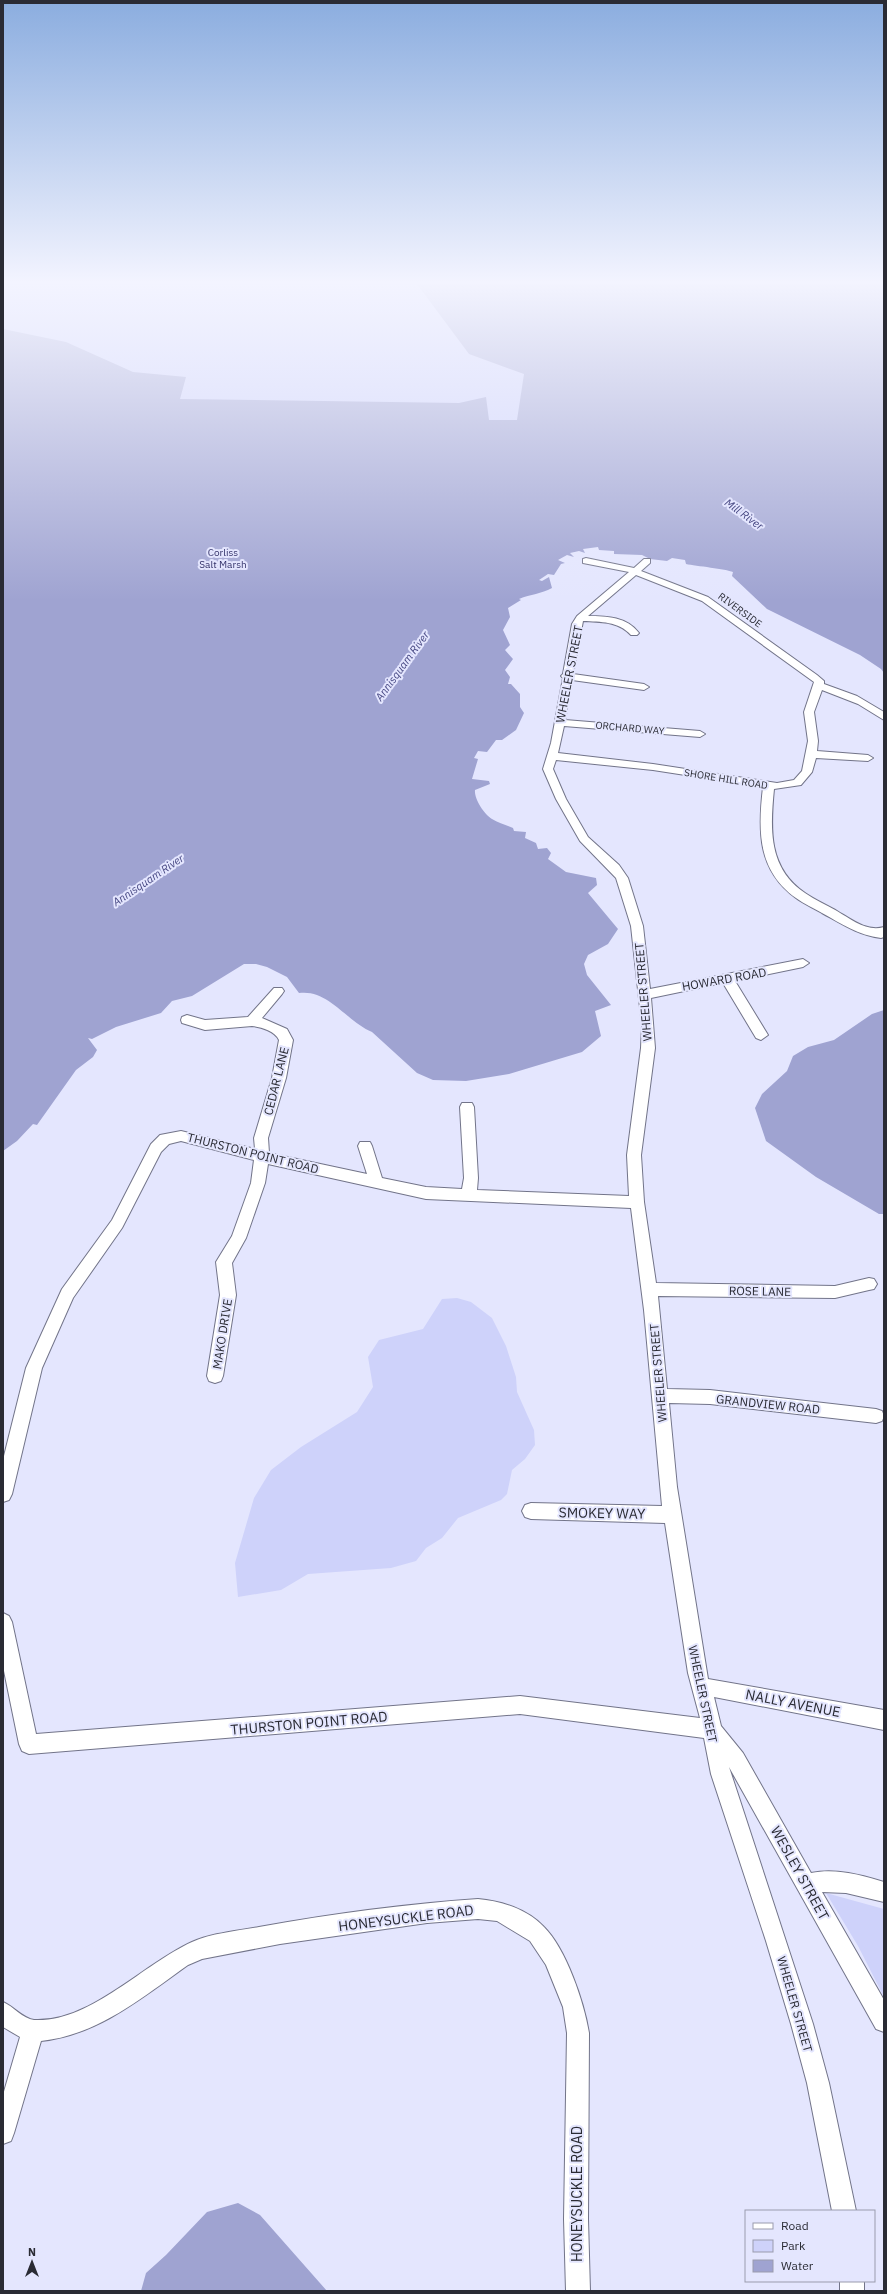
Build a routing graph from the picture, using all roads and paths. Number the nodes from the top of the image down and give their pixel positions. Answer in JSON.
{"nodes":[{"id":1,"x":586,"y":561,"type":"dead end"},
{"id":2,"x":648,"y":561,"type":"dead end"},
{"id":3,"x":635,"y":571,"type":"junction"},
{"id":4,"x":580,"y":618,"type":"junction"},
{"id":5,"x":634,"y":633,"type":"dead end"},
{"id":6,"x":566,"y":676,"type":"junction"},
{"id":7,"x":819,"y":686,"type":"junction"},
{"id":8,"x":644,"y":687,"type":"dead end"},
{"id":9,"x":884,"y":717,"type":"edge"},
{"id":10,"x":559,"y":723,"type":"junction"},
{"id":11,"x":700,"y":734,"type":"dead end"},
{"id":12,"x":811,"y":754,"type":"junction"},
{"id":13,"x":552,"y":756,"type":"junction"},
{"id":14,"x":868,"y":758,"type":"dead end"},
{"id":15,"x":770,"y":786,"type":"junction"},
{"id":16,"x":884,"y":931,"type":"edge"},
{"id":17,"x":803,"y":963,"type":"dead end"},
{"id":18,"x":727,"y":979,"type":"junction"},
{"id":19,"x":278,"y":991,"type":"dead end"},
{"id":20,"x":645,"y":995,"type":"junction"},
{"id":21,"x":187,"y":1020,"type":"dead end"},
{"id":22,"x":252,"y":1021,"type":"junction"},
{"id":23,"x":761,"y":1035,"type":"dead end"},
{"id":24,"x":467,"y":1107,"type":"dead end"},
{"id":25,"x":365,"y":1146,"type":"dead end"},
{"id":26,"x":262,"y":1156,"type":"junction"},
{"id":27,"x":376,"y":1182,"type":"junction"},
{"id":28,"x":469,"y":1195,"type":"junction"},
{"id":29,"x":637,"y":1202,"type":"junction"},
{"id":30,"x":869,"y":1284,"type":"dead end"},
{"id":31,"x":650,"y":1289,"type":"junction"},
{"id":32,"x":215,"y":1376,"type":"dead end"},
{"id":33,"x":659,"y":1396,"type":"junction"},
{"id":34,"x":876,"y":1416,"type":"dead end"},
{"id":35,"x":3,"y":1494,"type":"edge"},
{"id":36,"x":531,"y":1511,"type":"dead end"},
{"id":37,"x":673,"y":1515,"type":"junction"},
{"id":38,"x":3,"y":1622,"type":"edge"},
{"id":39,"x":702,"y":1688,"type":"junction"},
{"id":40,"x":884,"y":1720,"type":"edge"},
{"id":41,"x":711,"y":1729,"type":"junction"},
{"id":42,"x":807,"y":1884,"type":"junction"},
{"id":43,"x":884,"y":1892,"type":"edge"},
{"id":44,"x":3,"y":2013,"type":"edge"},
{"id":45,"x":884,"y":2021,"type":"edge"},
{"id":46,"x":33,"y":2031,"type":"junction"},
{"id":47,"x":3,"y":2133,"type":"edge"},
{"id":48,"x":844,"y":2210,"type":"edge"},
{"id":49,"x":578,"y":2291,"type":"edge"}],
"edges":[{"from":1,"to":3,"type":"street"},
{"from":2,"to":3,"type":"street","name":"WHEELER STREET"},
{"from":3,"to":4,"type":"street","name":"WHEELER STREET"},
{"from":3,"to":7,"type":"street","name":"RIVERSIDE"},
{"from":4,"to":5,"type":"street"},
{"from":4,"to":6,"type":"street","name":"WHEELER STREET"},
{"from":6,"to":8,"type":"street"},
{"from":6,"to":10,"type":"street","name":"WHEELER STREET"},
{"from":7,"to":9,"type":"street"},
{"from":7,"to":12,"type":"street","name":"SHORE HILL ROAD"},
{"from":10,"to":11,"type":"street","name":"ORCHARD WAY"},
{"from":10,"to":13,"type":"street","name":"WHEELER STREET"},
{"from":12,"to":14,"type":"street"},
{"from":12,"to":15,"type":"street","name":"SHORE HILL ROAD"},
{"from":13,"to":15,"type":"street","name":"SHORE HILL ROAD"},
{"from":13,"to":20,"type":"street","name":"WHEELER STREET"},
{"from":15,"to":16,"type":"street"},
{"from":17,"to":18,"type":"street","name":"HOWARD ROAD"},
{"from":18,"to":20,"type":"street","name":"HOWARD ROAD"},
{"from":18,"to":23,"type":"street"},
{"from":19,"to":22,"type":"street"},
{"from":20,"to":29,"type":"street","name":"WHEELER STREET"},
{"from":21,"to":22,"type":"street","name":"CEDAR LANE"},
{"from":22,"to":26,"type":"street","name":"CEDAR LANE"},
{"from":24,"to":28,"type":"street"},
{"from":25,"to":27,"type":"street"},
{"from":26,"to":27,"type":"street","name":"THURSTON POINT ROAD"},
{"from":26,"to":32,"type":"street","name":"MAKO DRIVE"},
{"from":26,"to":35,"type":"street","name":"THURSTON POINT ROAD"},
{"from":27,"to":28,"type":"street","name":"THURSTON POINT ROAD"},
{"from":28,"to":29,"type":"street","name":"THURSTON POINT ROAD"},
{"from":29,"to":31,"type":"street","name":"WHEELER STREET"},
{"from":30,"to":31,"type":"street","name":"ROSE LANE"},
{"from":31,"to":33,"type":"street","name":"WHEELER STREET"},
{"from":33,"to":34,"type":"street","name":"GRANDVIEW ROAD"},
{"from":33,"to":37,"type":"street","name":"WHEELER STREET"},
{"from":36,"to":37,"type":"street","name":"SMOKEY WAY"},
{"from":37,"to":39,"type":"street","name":"WHEELER STREET"},
{"from":38,"to":41,"type":"street","name":"THURSTON POINT ROAD"},
{"from":39,"to":40,"type":"street","name":"NALLY AVENUE"},
{"from":39,"to":41,"type":"street","name":"WHEELER STREET"},
{"from":41,"to":42,"type":"street","name":"WESLEY STREET"},
{"from":41,"to":48,"type":"street","name":"WHEELER STREET"},
{"from":42,"to":43,"type":"street"},
{"from":42,"to":45,"type":"street","name":"WESLEY STREET"},
{"from":44,"to":46,"type":"street"},
{"from":46,"to":47,"type":"street"},
{"from":46,"to":49,"type":"street","name":"HONEYSUCKLE ROAD"}]}
